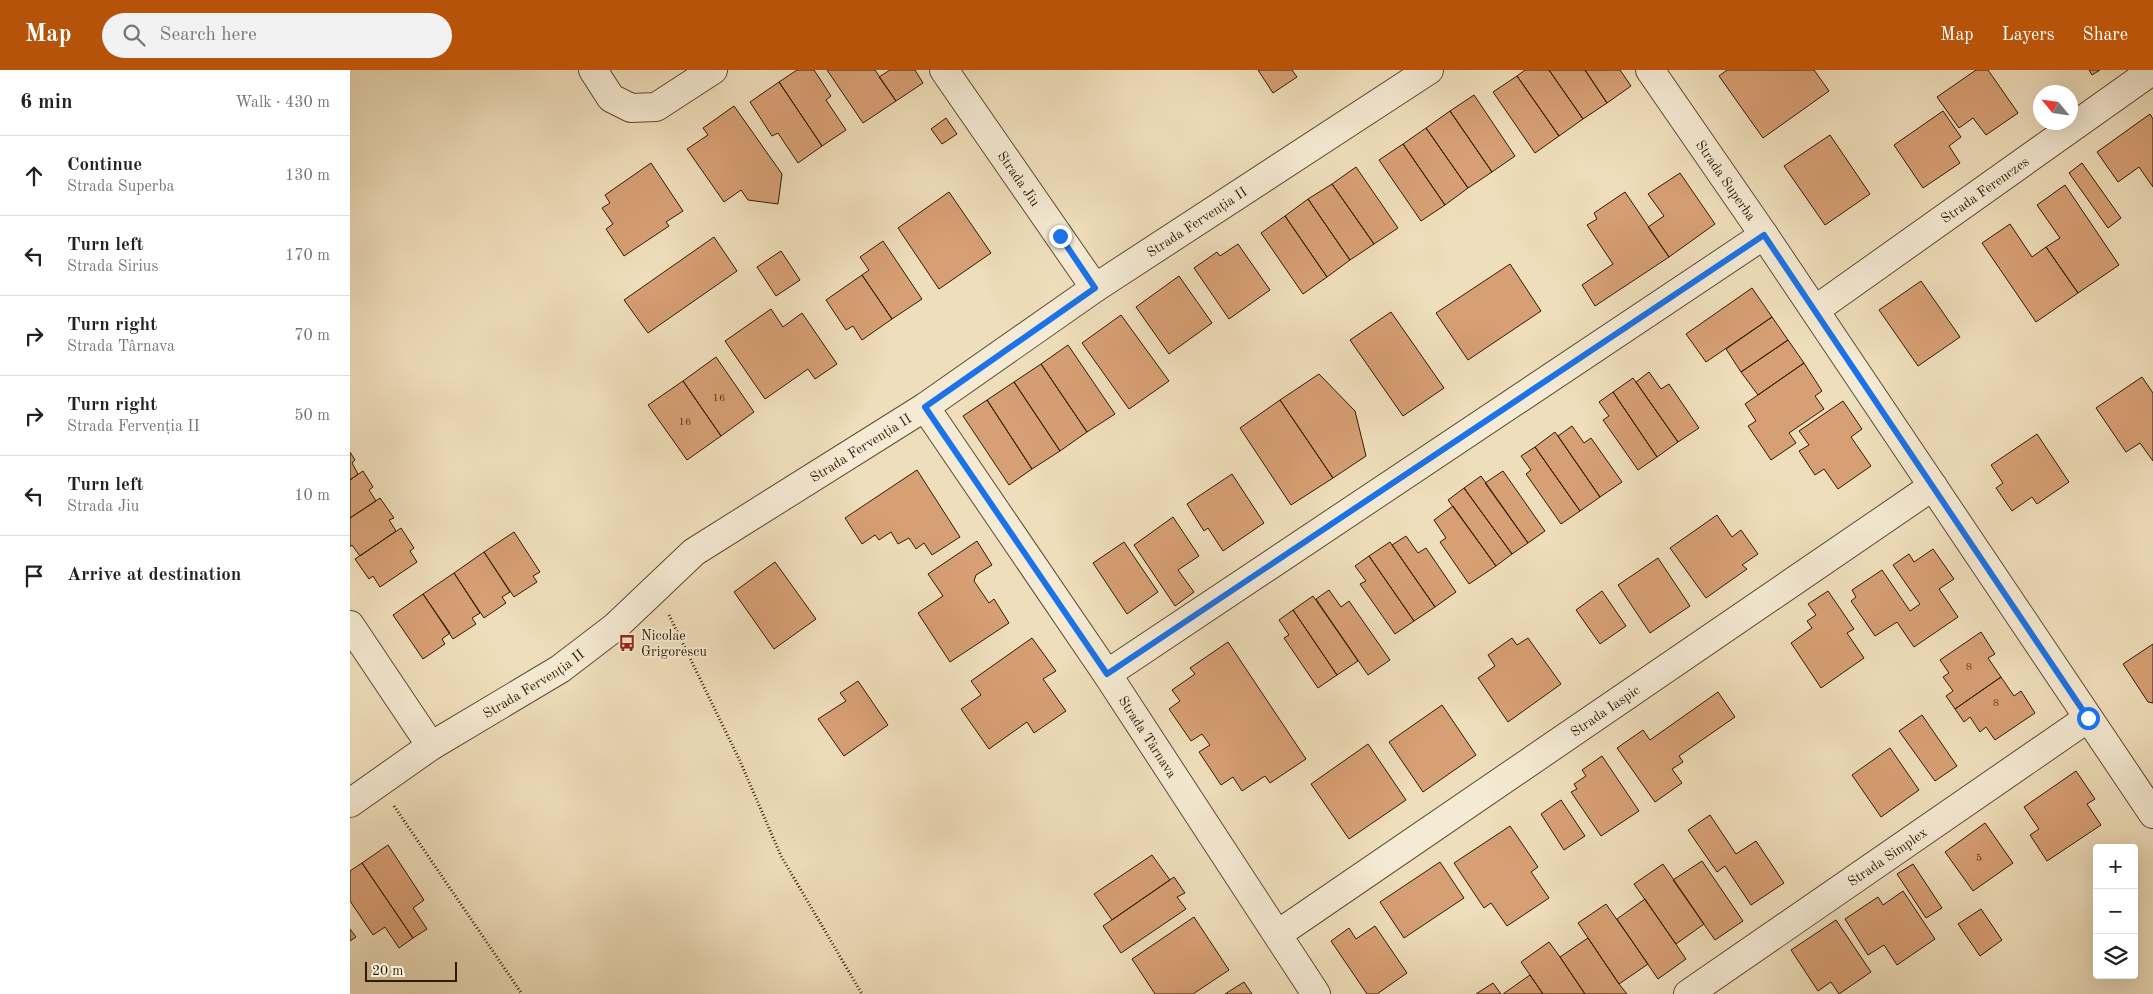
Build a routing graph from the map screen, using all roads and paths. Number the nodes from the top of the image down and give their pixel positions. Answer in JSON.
{"nodes":[{"id":1,"x":593,"y":70,"type":"edge"},
{"id":2,"x":713,"y":70,"type":"edge"},
{"id":3,"x":944,"y":70,"type":"edge"},
{"id":4,"x":1429,"y":70,"type":"edge"},
{"id":5,"x":1650,"y":70,"type":"edge"},
{"id":6,"x":2153,"y":70,"type":"edge"},
{"id":7,"x":1764,"y":235,"type":"junction"},
{"id":8,"x":1095,"y":288,"type":"junction"},
{"id":9,"x":1815,"y":310,"type":"junction"},
{"id":10,"x":925,"y":407,"type":"junction"},
{"id":11,"x":1933,"y":486,"type":"junction"},
{"id":12,"x":656,"y":588,"type":"junction"},
{"id":13,"x":350,"y":625,"type":"edge"},
{"id":14,"x":1107,"y":674,"type":"junction"},
{"id":15,"x":2088,"y":718,"type":"junction"},
{"id":16,"x":432,"y":746,"type":"junction"},
{"id":17,"x":378,"y":784,"type":"junction"},
{"id":18,"x":350,"y":803,"type":"edge"},
{"id":19,"x":2153,"y":814,"type":"edge"},
{"id":20,"x":1278,"y":934,"type":"junction"},
{"id":21,"x":522,"y":994,"type":"edge"},
{"id":22,"x":862,"y":994,"type":"edge"},
{"id":23,"x":1316,"y":994,"type":"edge"},
{"id":24,"x":1688,"y":994,"type":"edge"}],
"edges":[{"from":1,"to":2,"type":"street"},
{"from":3,"to":8,"type":"street","name":"Strada Jiu"},
{"from":4,"to":8,"type":"street","name":"Strada Fervenția II"},
{"from":5,"to":7,"type":"street","name":"Strada Superba"},
{"from":6,"to":9,"type":"street","name":"Strada Ferenczes"},
{"from":7,"to":9,"type":"street","name":"Strada Superba"},
{"from":7,"to":14,"type":"street"},
{"from":8,"to":10,"type":"street","name":"Strada Fervenția II"},
{"from":9,"to":11,"type":"street","name":"Strada Superba"},
{"from":10,"to":12,"type":"street","name":"Strada Fervenția II"},
{"from":10,"to":14,"type":"street","name":"Strada Târnava"},
{"from":11,"to":15,"type":"street","name":"Strada Superba"},
{"from":11,"to":20,"type":"street","name":"Strada Iaspic"},
{"from":12,"to":16,"type":"street","name":"Strada Fervenția II"},
{"from":12,"to":22,"type":"path"},
{"from":13,"to":16,"type":"street"},
{"from":14,"to":20,"type":"street","name":"Strada Târnava"},
{"from":15,"to":19,"type":"street","name":"Strada Superba"},
{"from":15,"to":24,"type":"street","name":"Strada Simplex"},
{"from":16,"to":17,"type":"street","name":"Strada Fervenția II"},
{"from":17,"to":18,"type":"street","name":"Strada Fervenția II"},
{"from":17,"to":21,"type":"path"},
{"from":20,"to":23,"type":"street","name":"Strada Târnava"}]}
